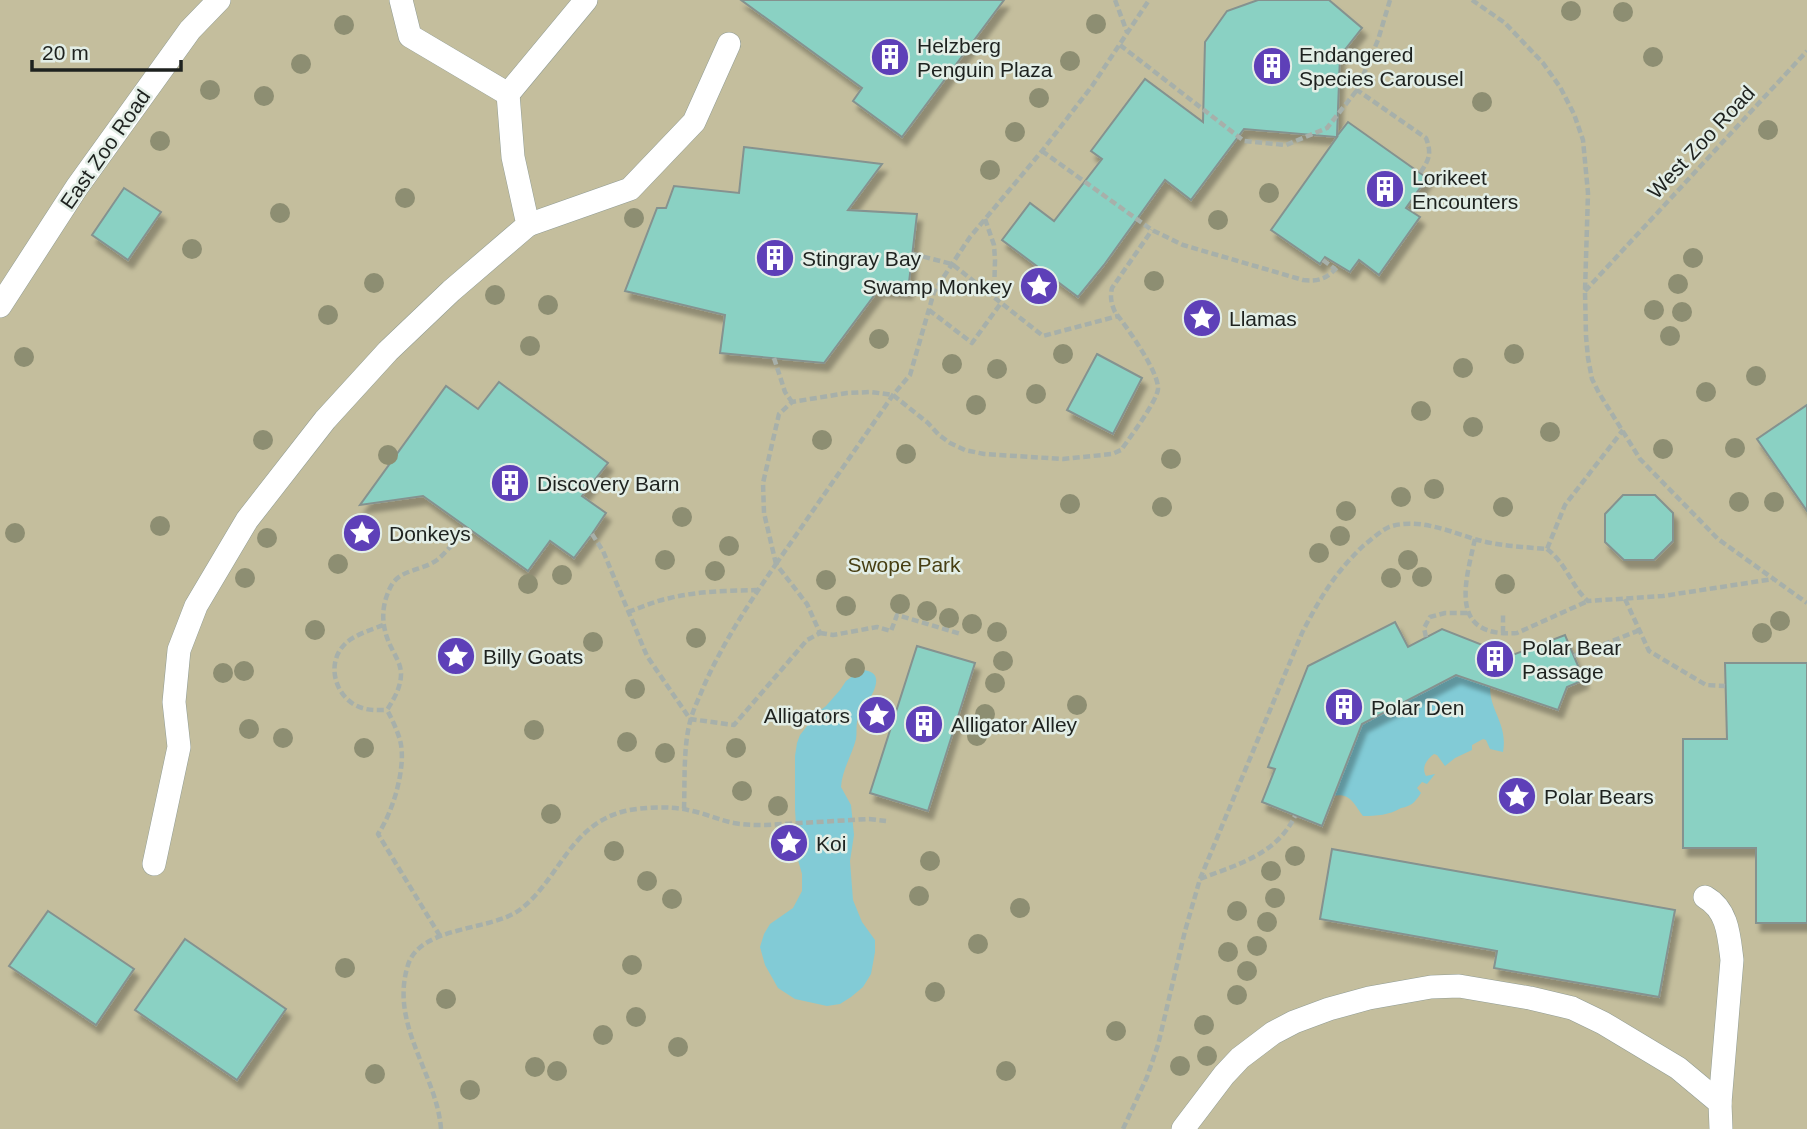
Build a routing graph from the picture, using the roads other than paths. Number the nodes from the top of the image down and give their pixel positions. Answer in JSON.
{"nodes":[{"id":1,"x":219,"y":0,"type":"edge"},
{"id":2,"x":401,"y":0,"type":"edge"},
{"id":3,"x":586,"y":0,"type":"edge"},
{"id":4,"x":729,"y":44,"type":"dead end"},
{"id":5,"x":508,"y":94,"type":"junction"},
{"id":6,"x":528,"y":225,"type":"junction"},
{"id":7,"x":0,"y":306,"type":"edge"},
{"id":8,"x":154,"y":864,"type":"dead end"},
{"id":9,"x":1705,"y":897,"type":"dead end"},
{"id":10,"x":1720,"y":1103,"type":"junction"},
{"id":11,"x":1183,"y":1129,"type":"edge"},
{"id":12,"x":1721,"y":1129,"type":"edge"}],
"edges":[{"from":1,"to":7,"type":"lane","name":"East Zoo Road"},
{"from":2,"to":5,"type":"lane"},
{"from":3,"to":5,"type":"lane"},
{"from":4,"to":6,"type":"lane"},
{"from":5,"to":6,"type":"lane"},
{"from":6,"to":8,"type":"lane"},
{"from":9,"to":10,"type":"lane"},
{"from":10,"to":11,"type":"lane"},
{"from":10,"to":12,"type":"lane"}]}
